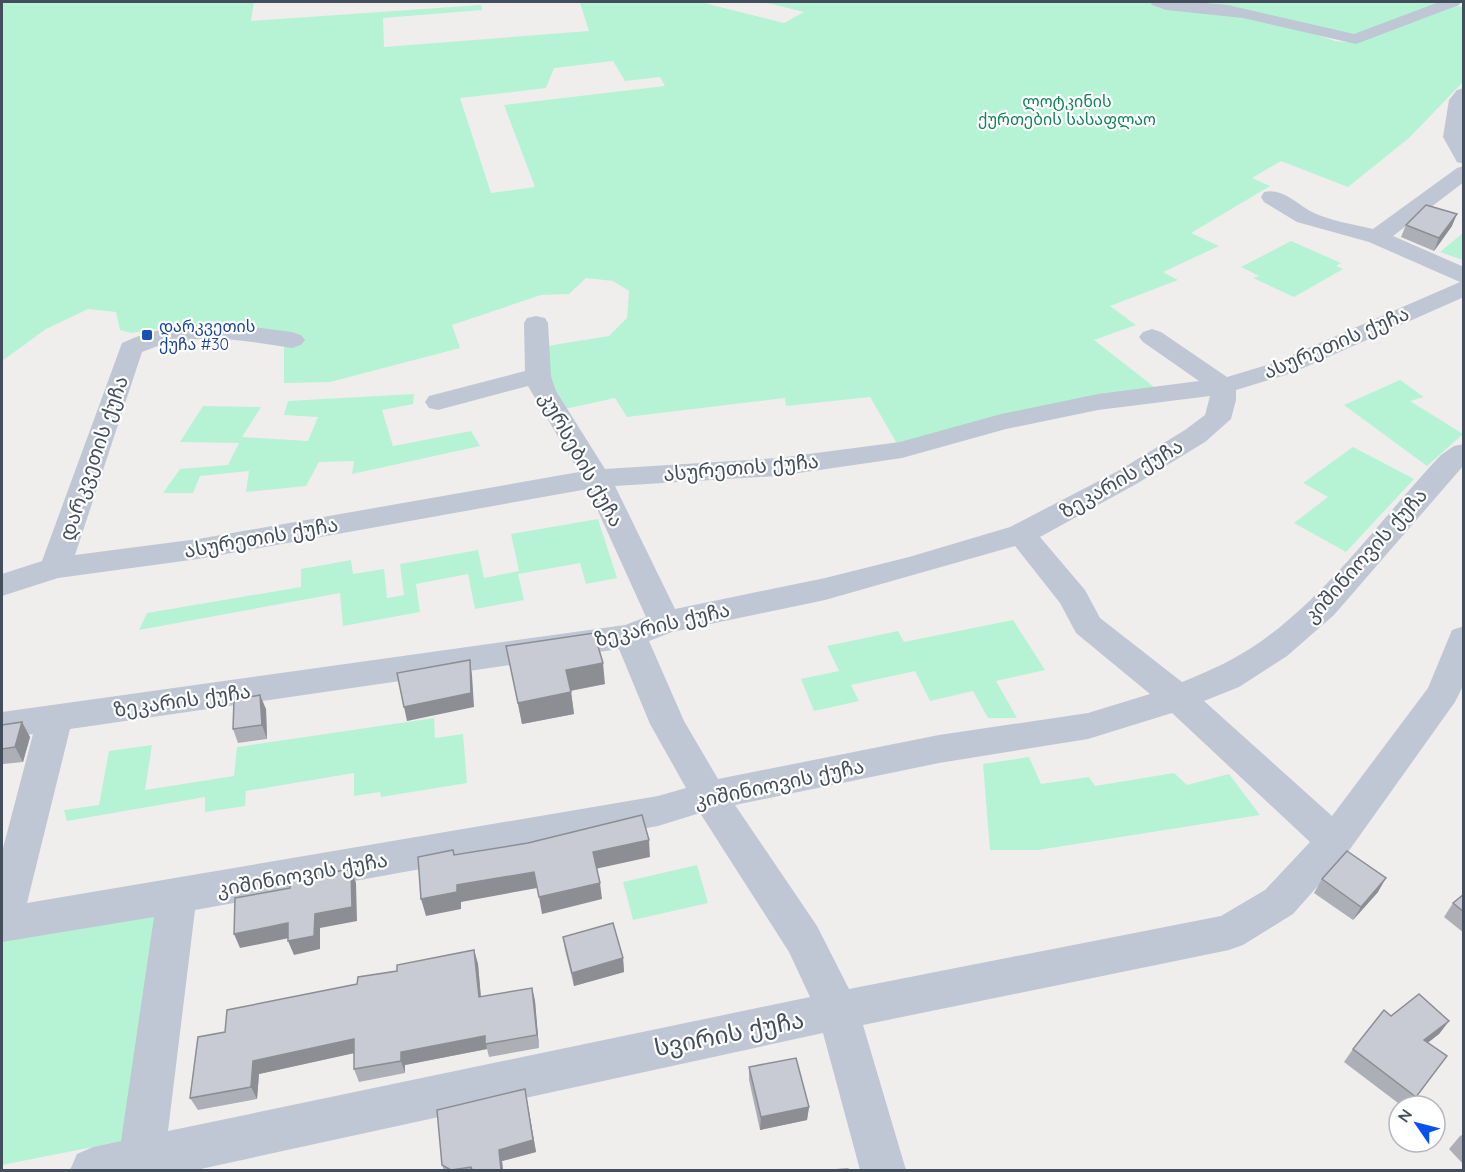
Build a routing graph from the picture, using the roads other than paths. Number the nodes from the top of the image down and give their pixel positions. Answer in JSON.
{"nodes":[{"id":1,"x":1158,"y":2,"type":"edge"},
{"id":2,"x":1453,"y":2,"type":"edge"},
{"id":3,"x":1464,"y":94,"type":"edge"},
{"id":4,"x":1463,"y":169,"type":"edge"},
{"id":5,"x":1272,"y":197,"type":"dead end"},
{"id":6,"x":1377,"y":237,"type":"junction"},
{"id":7,"x":1464,"y":276,"type":"edge"},
{"id":8,"x":1464,"y":288,"type":"edge"},
{"id":9,"x":536,"y":323,"type":"dead end"},
{"id":10,"x":1152,"y":337,"type":"dead end"},
{"id":11,"x":292,"y":340,"type":"dead end"},
{"id":12,"x":538,"y":376,"type":"junction"},
{"id":13,"x":1223,"y":386,"type":"junction"},
{"id":14,"x":438,"y":402,"type":"dead end"},
{"id":15,"x":1464,"y":452,"type":"edge"},
{"id":16,"x":597,"y":478,"type":"junction"},
{"id":17,"x":1021,"y":534,"type":"junction"},
{"id":18,"x":55,"y":568,"type":"junction"},
{"id":19,"x":2,"y":585,"type":"edge"},
{"id":20,"x":648,"y":629,"type":"junction"},
{"id":21,"x":1464,"y":638,"type":"edge"},
{"id":22,"x":1178,"y":698,"type":"junction"},
{"id":23,"x":55,"y":718,"type":"junction"},
{"id":24,"x":2,"y":725,"type":"edge"},
{"id":25,"x":709,"y":796,"type":"junction"},
{"id":26,"x":1335,"y":841,"type":"junction"},
{"id":27,"x":177,"y":896,"type":"junction"},
{"id":28,"x":2,"y":925,"type":"edge"},
{"id":29,"x":838,"y":1011,"type":"junction"},
{"id":30,"x":141,"y":1160,"type":"junction"},
{"id":31,"x":93,"y":1170,"type":"edge"},
{"id":32,"x":883,"y":1170,"type":"edge"}],
"edges":[{"from":1,"to":2,"type":"street"},
{"from":3,"to":4,"type":"street"},
{"from":4,"to":6,"type":"street"},
{"from":5,"to":6,"type":"street"},
{"from":6,"to":7,"type":"street"},
{"from":8,"to":13,"type":"street","name":"ასურეთის ქუჩა"},
{"from":9,"to":12,"type":"street","name":"კურსების ქუჩა"},
{"from":10,"to":13,"type":"street"},
{"from":11,"to":18,"type":"street","name":"დარკვეთის ქუჩა"},
{"from":12,"to":14,"type":"street"},
{"from":12,"to":16,"type":"street","name":"კურსების ქუჩა"},
{"from":13,"to":16,"type":"street","name":"ასურეთის ქუჩა"},
{"from":13,"to":17,"type":"street","name":"ზეკარის ქუჩა"},
{"from":15,"to":22,"type":"street","name":"კიშინიოვის ქუჩა"},
{"from":16,"to":18,"type":"street","name":"ასურეთის ქუჩა"},
{"from":16,"to":20,"type":"street","name":"კურსების ქუჩა"},
{"from":17,"to":20,"type":"street","name":"ზეკარის ქუჩა"},
{"from":17,"to":22,"type":"street"},
{"from":18,"to":19,"type":"street","name":"ასურეთის ქუჩა"},
{"from":20,"to":23,"type":"street","name":"ზეკარის ქუჩა"},
{"from":20,"to":25,"type":"street","name":"კურსების ქუჩა"},
{"from":21,"to":26,"type":"street","name":"სვირის ქუჩა"},
{"from":22,"to":25,"type":"street","name":"კიშინიოვის ქუჩა"},
{"from":22,"to":26,"type":"street"},
{"from":23,"to":24,"type":"street","name":"ზეკარის ქუჩა"},
{"from":23,"to":28,"type":"street"},
{"from":25,"to":27,"type":"street","name":"კიშინიოვის ქუჩა"},
{"from":25,"to":29,"type":"street","name":"კურსების ქუჩა"},
{"from":26,"to":29,"type":"street","name":"სვირის ქუჩა"},
{"from":27,"to":28,"type":"street","name":"კიშინიოვის ქუჩა"},
{"from":27,"to":30,"type":"street"},
{"from":29,"to":30,"type":"street","name":"სვირის ქუჩა"},
{"from":29,"to":32,"type":"street","name":"კურსების ქუჩა"},
{"from":30,"to":31,"type":"street","name":"სვირის ქუჩა"}]}
